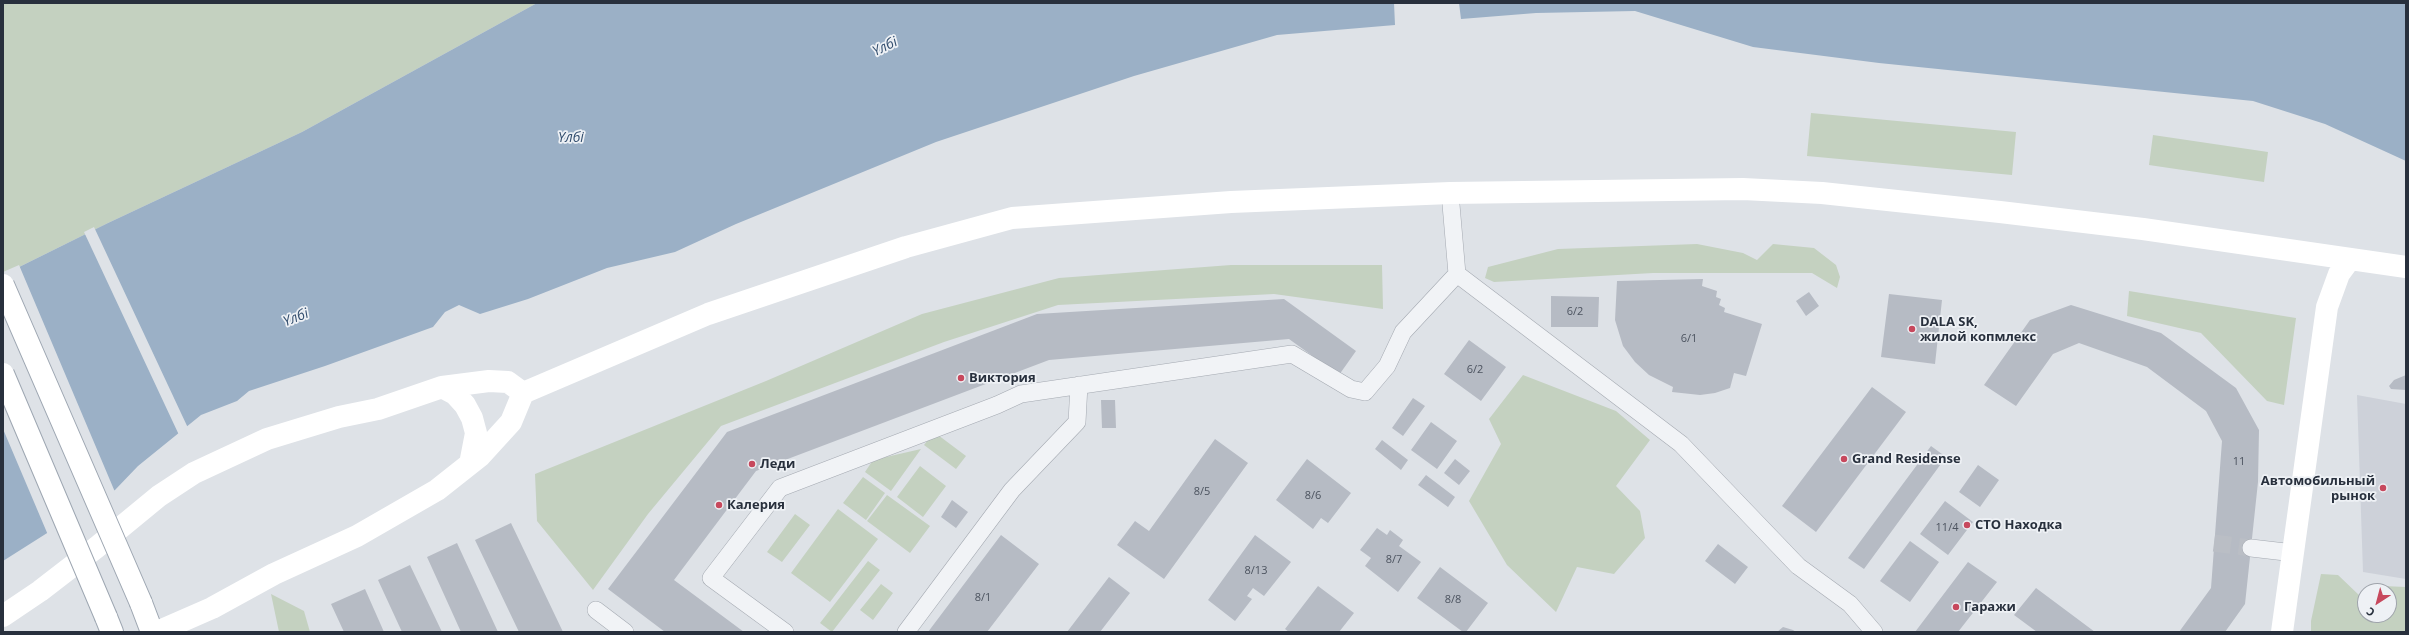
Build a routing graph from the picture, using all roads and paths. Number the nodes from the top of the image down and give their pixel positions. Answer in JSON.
{"nodes":[{"id":1,"x":1450,"y":193,"type":"junction"},
{"id":2,"x":2350,"y":259,"type":"junction"},
{"id":3,"x":2406,"y":267,"type":"edge"},
{"id":4,"x":1457,"y":274,"type":"junction"},
{"id":5,"x":3,"y":285,"type":"edge"},
{"id":6,"x":3,"y":374,"type":"edge"},
{"id":7,"x":1079,"y":385,"type":"junction"},
{"id":8,"x":442,"y":387,"type":"junction"},
{"id":9,"x":523,"y":393,"type":"junction"},
{"id":10,"x":470,"y":464,"type":"junction"},
{"id":11,"x":2251,"y":548,"type":"tunnel mouth"},
{"id":12,"x":2294,"y":553,"type":"junction"},
{"id":13,"x":596,"y":610,"type":"dead end"},
{"id":14,"x":3,"y":616,"type":"edge"},
{"id":15,"x":109,"y":624,"type":"edge"},
{"id":16,"x":152,"y":632,"type":"edge"},
{"id":17,"x":157,"y":632,"type":"edge"},
{"id":18,"x":625,"y":632,"type":"edge"},
{"id":19,"x":785,"y":632,"type":"edge"},
{"id":20,"x":906,"y":632,"type":"edge"},
{"id":21,"x":1874,"y":632,"type":"edge"},
{"id":22,"x":2282,"y":632,"type":"edge"}],
"edges":[{"from":1,"to":2,"type":"main road"},
{"from":1,"to":4,"type":"street"},
{"from":1,"to":9,"type":"main road"},
{"from":2,"to":3,"type":"main road"},
{"from":2,"to":12,"type":"main road"},
{"from":4,"to":7,"type":"street"},
{"from":4,"to":21,"type":"street"},
{"from":5,"to":16,"type":"main road","bridge":true},
{"from":6,"to":15,"type":"main road","bridge":true},
{"from":7,"to":19,"type":"street"},
{"from":7,"to":20,"type":"street"},
{"from":8,"to":9,"type":"main road"},
{"from":8,"to":10,"type":"main road"},
{"from":8,"to":14,"type":"main road"},
{"from":9,"to":10,"type":"main road"},
{"from":10,"to":17,"type":"main road"},
{"from":11,"to":12,"type":"street"},
{"from":12,"to":22,"type":"main road"},
{"from":13,"to":18,"type":"street"}]}
